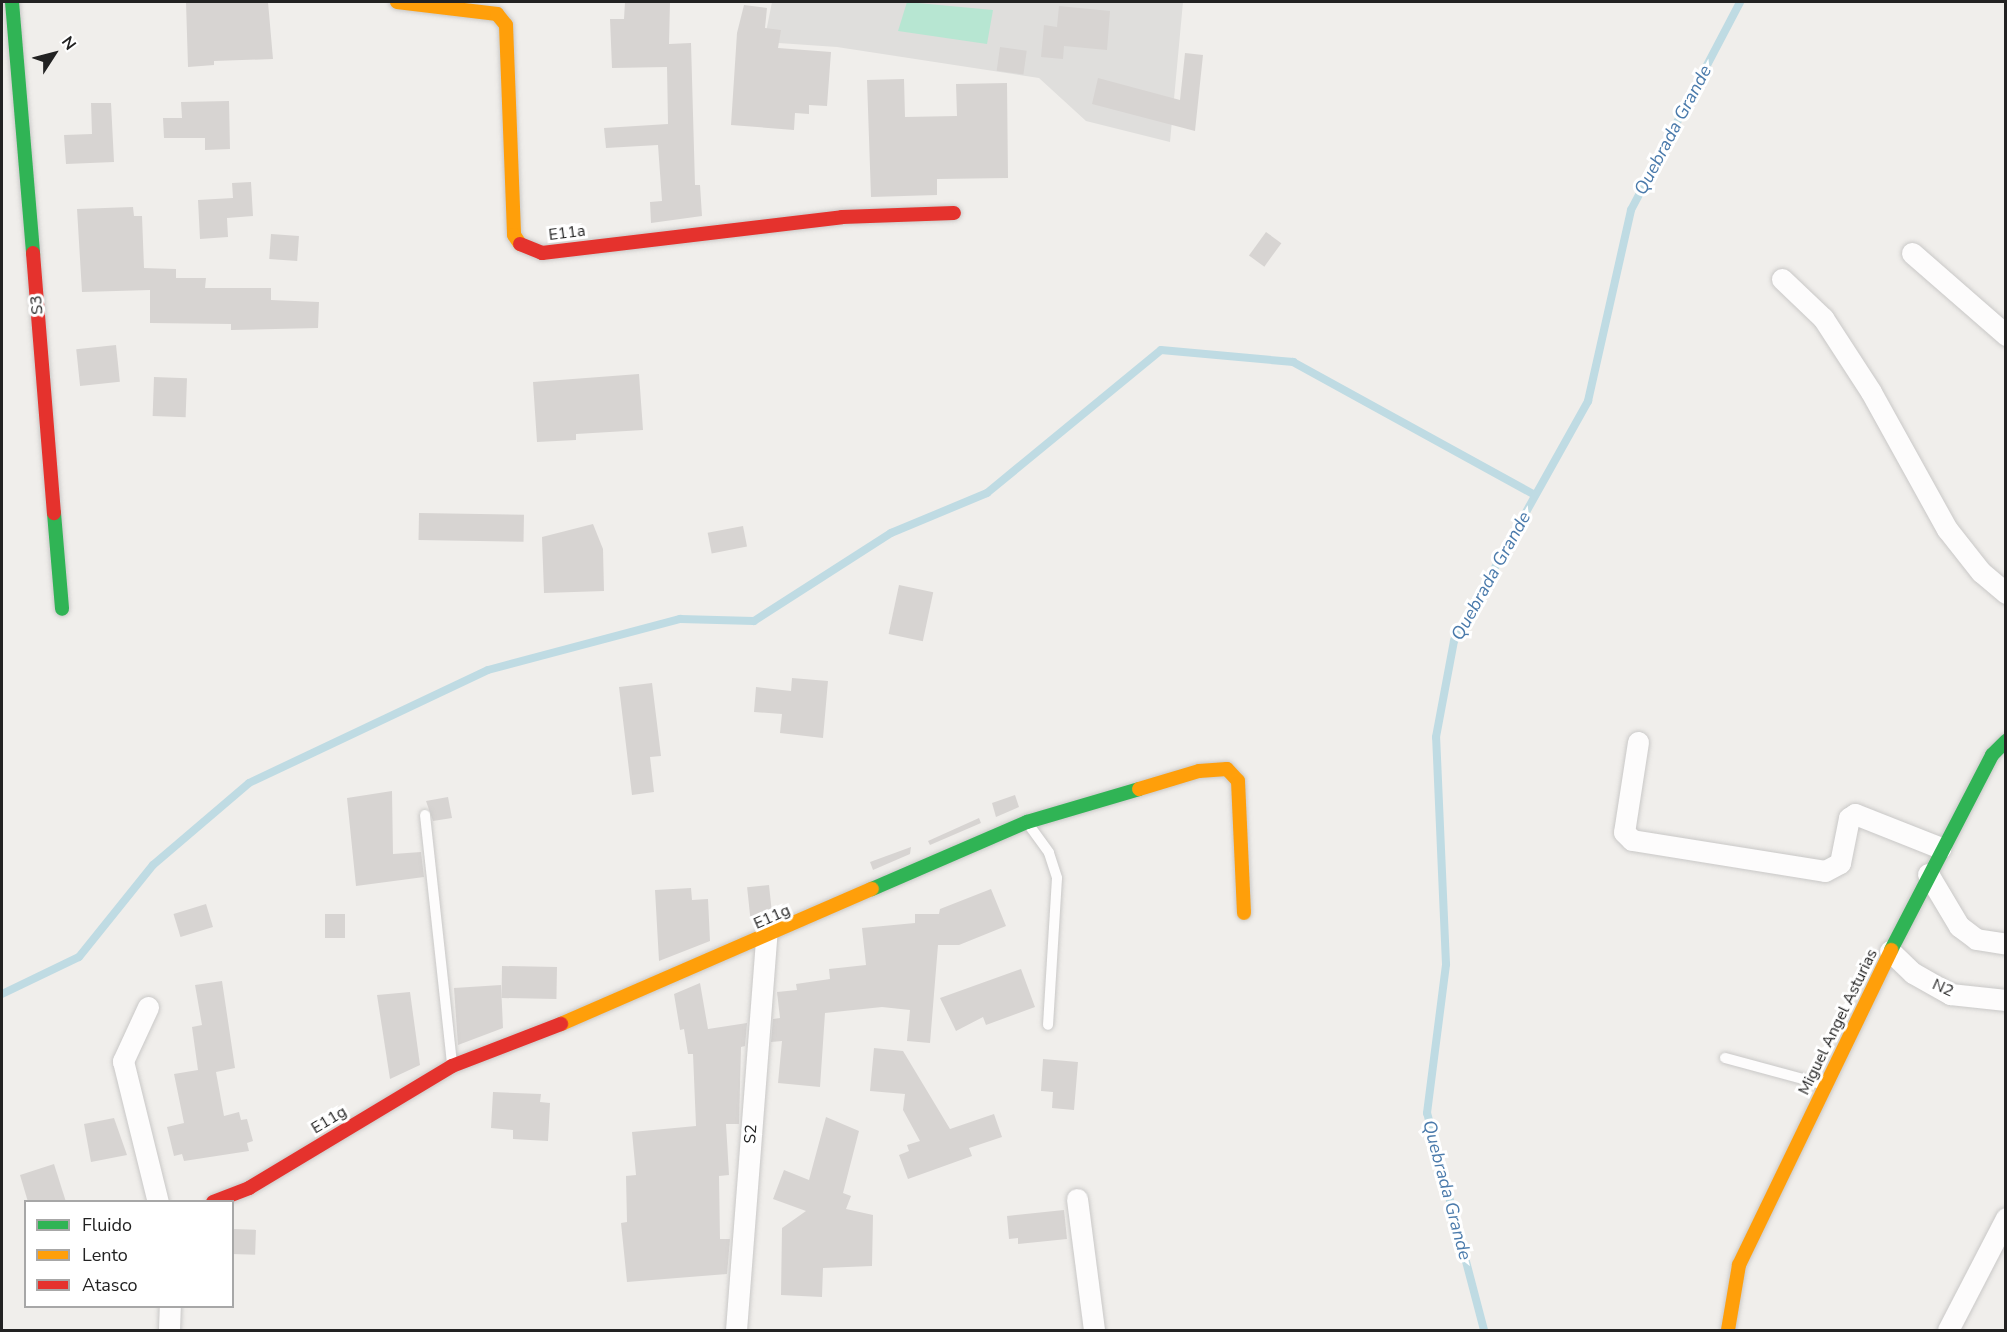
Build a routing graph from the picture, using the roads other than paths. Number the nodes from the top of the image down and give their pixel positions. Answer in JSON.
{"nodes":[{"id":1,"x":12,"y":2,"type":"edge"},
{"id":2,"x":398,"y":2,"type":"edge"},
{"id":3,"x":954,"y":213,"type":"dead end"},
{"id":4,"x":1912,"y":253,"type":"dead end"},
{"id":5,"x":1782,"y":279,"type":"dead end"},
{"id":6,"x":2006,"y":335,"type":"edge"},
{"id":7,"x":2006,"y":593,"type":"edge"},
{"id":8,"x":62,"y":609,"type":"dead end"},
{"id":9,"x":2006,"y":741,"type":"edge"},
{"id":10,"x":1638,"y":742,"type":"dead end"},
{"id":11,"x":426,"y":815,"type":"dead end"},
{"id":12,"x":1027,"y":822,"type":"junction"},
{"id":13,"x":1941,"y":848,"type":"junction"},
{"id":14,"x":1928,"y":874,"type":"junction"},
{"id":15,"x":1244,"y":913,"type":"dead end"},
{"id":16,"x":766,"y":937,"type":"junction"},
{"id":17,"x":2006,"y":944,"type":"edge"},
{"id":18,"x":1890,"y":951,"type":"junction"},
{"id":19,"x":2006,"y":1000,"type":"edge"},
{"id":20,"x":148,"y":1007,"type":"dead end"},
{"id":21,"x":1048,"y":1025,"type":"dead end"},
{"id":22,"x":1725,"y":1058,"type":"dead end"},
{"id":23,"x":452,"y":1066,"type":"junction"},
{"id":24,"x":1826,"y":1086,"type":"junction"},
{"id":25,"x":1077,"y":1199,"type":"dead end"},
{"id":26,"x":158,"y":1200,"type":"edge"},
{"id":27,"x":218,"y":1200,"type":"edge"},
{"id":28,"x":2006,"y":1218,"type":"edge"},
{"id":29,"x":170,"y":1308,"type":"edge"},
{"id":30,"x":169,"y":1330,"type":"edge"},
{"id":31,"x":736,"y":1330,"type":"edge"},
{"id":32,"x":1095,"y":1330,"type":"edge"},
{"id":33,"x":1728,"y":1330,"type":"edge"},
{"id":34,"x":1948,"y":1330,"type":"edge"}],
"edges":[{"from":1,"to":8,"type":"street","name":"S3"},
{"from":2,"to":3,"type":"street","name":"E11a"},
{"from":4,"to":6,"type":"street"},
{"from":5,"to":7,"type":"street"},
{"from":9,"to":13,"type":"street","name":"Miguel Angel Asturias"},
{"from":10,"to":13,"type":"street"},
{"from":11,"to":23,"type":"lane"},
{"from":12,"to":15,"type":"street","name":"E11g"},
{"from":12,"to":16,"type":"street","name":"E11g"},
{"from":12,"to":21,"type":"lane"},
{"from":13,"to":14,"type":"street","name":"Miguel Angel Asturias"},
{"from":14,"to":17,"type":"street"},
{"from":14,"to":18,"type":"street","name":"Miguel Angel Asturias"},
{"from":16,"to":23,"type":"street","name":"E11g"},
{"from":16,"to":31,"type":"street","name":"S2"},
{"from":18,"to":19,"type":"street","name":"N2"},
{"from":18,"to":24,"type":"street","name":"Miguel Angel Asturias"},
{"from":20,"to":26,"type":"street"},
{"from":22,"to":24,"type":"lane"},
{"from":23,"to":27,"type":"street","name":"E11g"},
{"from":24,"to":33,"type":"street","name":"Miguel Angel Asturias"},
{"from":25,"to":32,"type":"street"},
{"from":28,"to":34,"type":"street"},
{"from":29,"to":30,"type":"street"}]}
